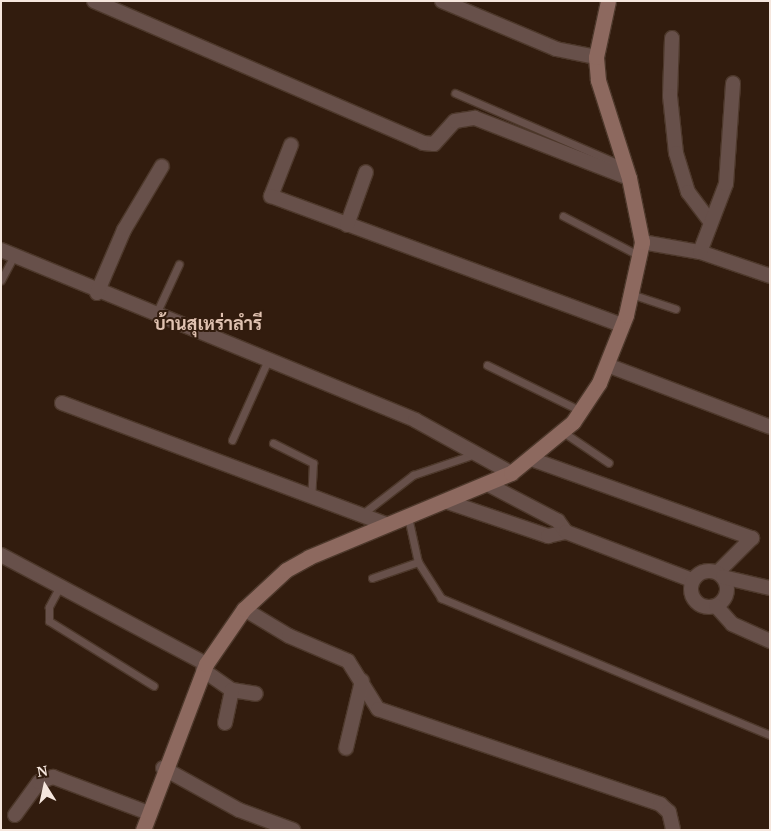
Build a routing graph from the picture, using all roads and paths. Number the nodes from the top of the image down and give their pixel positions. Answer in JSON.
{"nodes":[{"id":1,"x":94,"y":1,"type":"edge"},
{"id":2,"x":442,"y":1,"type":"edge"},
{"id":3,"x":608,"y":1,"type":"edge"},
{"id":4,"x":672,"y":38,"type":"dead end"},
{"id":5,"x":596,"y":57,"type":"junction"},
{"id":6,"x":733,"y":83,"type":"dead end"},
{"id":7,"x":455,"y":94,"type":"dead end"},
{"id":8,"x":291,"y":145,"type":"dead end"},
{"id":9,"x":162,"y":166,"type":"dead end"},
{"id":10,"x":366,"y":172,"type":"dead end"},
{"id":11,"x":626,"y":172,"type":"junction"},
{"id":12,"x":563,"y":216,"type":"dead end"},
{"id":13,"x":710,"y":222,"type":"junction"},
{"id":14,"x":347,"y":225,"type":"junction"},
{"id":15,"x":641,"y":249,"type":"junction"},
{"id":16,"x":700,"y":252,"type":"junction"},
{"id":17,"x":8,"y":253,"type":"edge"},
{"id":18,"x":179,"y":264,"type":"dead end"},
{"id":19,"x":770,"y":276,"type":"edge"},
{"id":20,"x":1,"y":280,"type":"edge"},
{"id":21,"x":97,"y":293,"type":"junction"},
{"id":22,"x":631,"y":294,"type":"junction"},
{"id":23,"x":676,"y":309,"type":"dead end"},
{"id":24,"x":155,"y":316,"type":"junction"},
{"id":25,"x":622,"y":325,"type":"junction"},
{"id":26,"x":268,"y":360,"type":"junction"},
{"id":27,"x":487,"y":365,"type":"dead end"},
{"id":28,"x":607,"y":365,"type":"junction"},
{"id":29,"x":62,"y":403,"type":"dead end"},
{"id":30,"x":581,"y":411,"type":"junction"},
{"id":31,"x":770,"y":426,"type":"edge"},
{"id":32,"x":563,"y":432,"type":"junction"},
{"id":33,"x":232,"y":440,"type":"dead end"},
{"id":34,"x":273,"y":443,"type":"dead end"},
{"id":35,"x":480,"y":453,"type":"junction"},
{"id":36,"x":530,"y":459,"type":"junction"},
{"id":37,"x":609,"y":463,"type":"dead end"},
{"id":38,"x":511,"y":473,"type":"junction"},
{"id":39,"x":489,"y":486,"type":"junction"},
{"id":40,"x":311,"y":496,"type":"junction"},
{"id":41,"x":448,"y":502,"type":"junction"},
{"id":42,"x":360,"y":515,"type":"junction"},
{"id":43,"x":408,"y":517,"type":"junction"},
{"id":44,"x":388,"y":525,"type":"junction"},
{"id":45,"x":566,"y":532,"type":"junction"},
{"id":46,"x":1,"y":555,"type":"edge"},
{"id":47,"x":418,"y":562,"type":"junction"},
{"id":48,"x":720,"y":575,"type":"junction"},
{"id":49,"x":372,"y":578,"type":"dead end"},
{"id":50,"x":692,"y":580,"type":"junction"},
{"id":51,"x":60,"y":586,"type":"junction"},
{"id":52,"x":770,"y":588,"type":"edge"},
{"id":53,"x":716,"y":606,"type":"junction"},
{"id":54,"x":244,"y":609,"type":"junction"},
{"id":55,"x":770,"y":641,"type":"edge"},
{"id":56,"x":205,"y":667,"type":"junction"},
{"id":57,"x":362,"y":678,"type":"junction"},
{"id":58,"x":154,"y":686,"type":"dead end"},
{"id":59,"x":232,"y":690,"type":"junction"},
{"id":60,"x":256,"y":694,"type":"dead end"},
{"id":61,"x":225,"y":723,"type":"dead end"},
{"id":62,"x":770,"y":735,"type":"edge"},
{"id":63,"x":346,"y":748,"type":"dead end"},
{"id":64,"x":163,"y":768,"type":"junction"},
{"id":65,"x":149,"y":813,"type":"junction"},
{"id":66,"x":15,"y":815,"type":"dead end"},
{"id":67,"x":144,"y":830,"type":"edge"},
{"id":68,"x":293,"y":830,"type":"edge"},
{"id":69,"x":673,"y":830,"type":"edge"}],
"edges":[{"from":1,"to":11,"type":"street"},
{"from":2,"to":5,"type":"street"},
{"from":3,"to":5,"type":"street"},
{"from":4,"to":13,"type":"street"},
{"from":5,"to":11,"type":"street"},
{"from":6,"to":13,"type":"street"},
{"from":7,"to":11,"type":"lane"},
{"from":8,"to":14,"type":"street"},
{"from":9,"to":21,"type":"street"},
{"from":10,"to":14,"type":"street"},
{"from":11,"to":15,"type":"street"},
{"from":12,"to":15,"type":"lane"},
{"from":13,"to":16,"type":"street"},
{"from":14,"to":25,"type":"street"},
{"from":15,"to":16,"type":"street"},
{"from":15,"to":22,"type":"street"},
{"from":16,"to":19,"type":"street"},
{"from":17,"to":20,"type":"lane"},
{"from":17,"to":21,"type":"street"},
{"from":18,"to":24,"type":"lane"},
{"from":21,"to":24,"type":"street"},
{"from":22,"to":23,"type":"lane"},
{"from":22,"to":25,"type":"street"},
{"from":24,"to":26,"type":"street"},
{"from":25,"to":28,"type":"street"},
{"from":26,"to":33,"type":"lane"},
{"from":26,"to":35,"type":"street"},
{"from":27,"to":30,"type":"lane"},
{"from":28,"to":30,"type":"street"},
{"from":28,"to":31,"type":"street"},
{"from":29,"to":40,"type":"street"},
{"from":30,"to":32,"type":"street"},
{"from":32,"to":36,"type":"street"},
{"from":32,"to":37,"type":"lane"},
{"from":34,"to":40,"type":"lane"},
{"from":35,"to":38,"type":"street"},
{"from":35,"to":42,"type":"lane"},
{"from":36,"to":38,"type":"street"},
{"from":36,"to":48,"type":"street"},
{"from":38,"to":39,"type":"street"},
{"from":39,"to":41,"type":"street"},
{"from":39,"to":45,"type":"street"},
{"from":40,"to":42,"type":"street"},
{"from":41,"to":43,"type":"street"},
{"from":41,"to":45,"type":"street"},
{"from":42,"to":44,"type":"street"},
{"from":43,"to":44,"type":"street"},
{"from":43,"to":47,"type":"lane"},
{"from":44,"to":54,"type":"street"},
{"from":45,"to":50,"type":"street"},
{"from":46,"to":51,"type":"street"},
{"from":47,"to":49,"type":"lane"},
{"from":47,"to":62,"type":"lane"},
{"from":48,"to":50,"type":"street"},
{"from":48,"to":52,"type":"street"},
{"from":48,"to":53,"type":"street"},
{"from":50,"to":53,"type":"street"},
{"from":51,"to":56,"type":"street"},
{"from":51,"to":58,"type":"lane"},
{"from":53,"to":55,"type":"street"},
{"from":54,"to":56,"type":"street"},
{"from":54,"to":57,"type":"street"},
{"from":56,"to":59,"type":"street"},
{"from":56,"to":64,"type":"street"},
{"from":57,"to":63,"type":"street"},
{"from":57,"to":69,"type":"street"},
{"from":59,"to":60,"type":"street"},
{"from":59,"to":61,"type":"street"},
{"from":64,"to":65,"type":"street"},
{"from":64,"to":68,"type":"street"},
{"from":65,"to":66,"type":"street"},
{"from":65,"to":67,"type":"street"}]}
